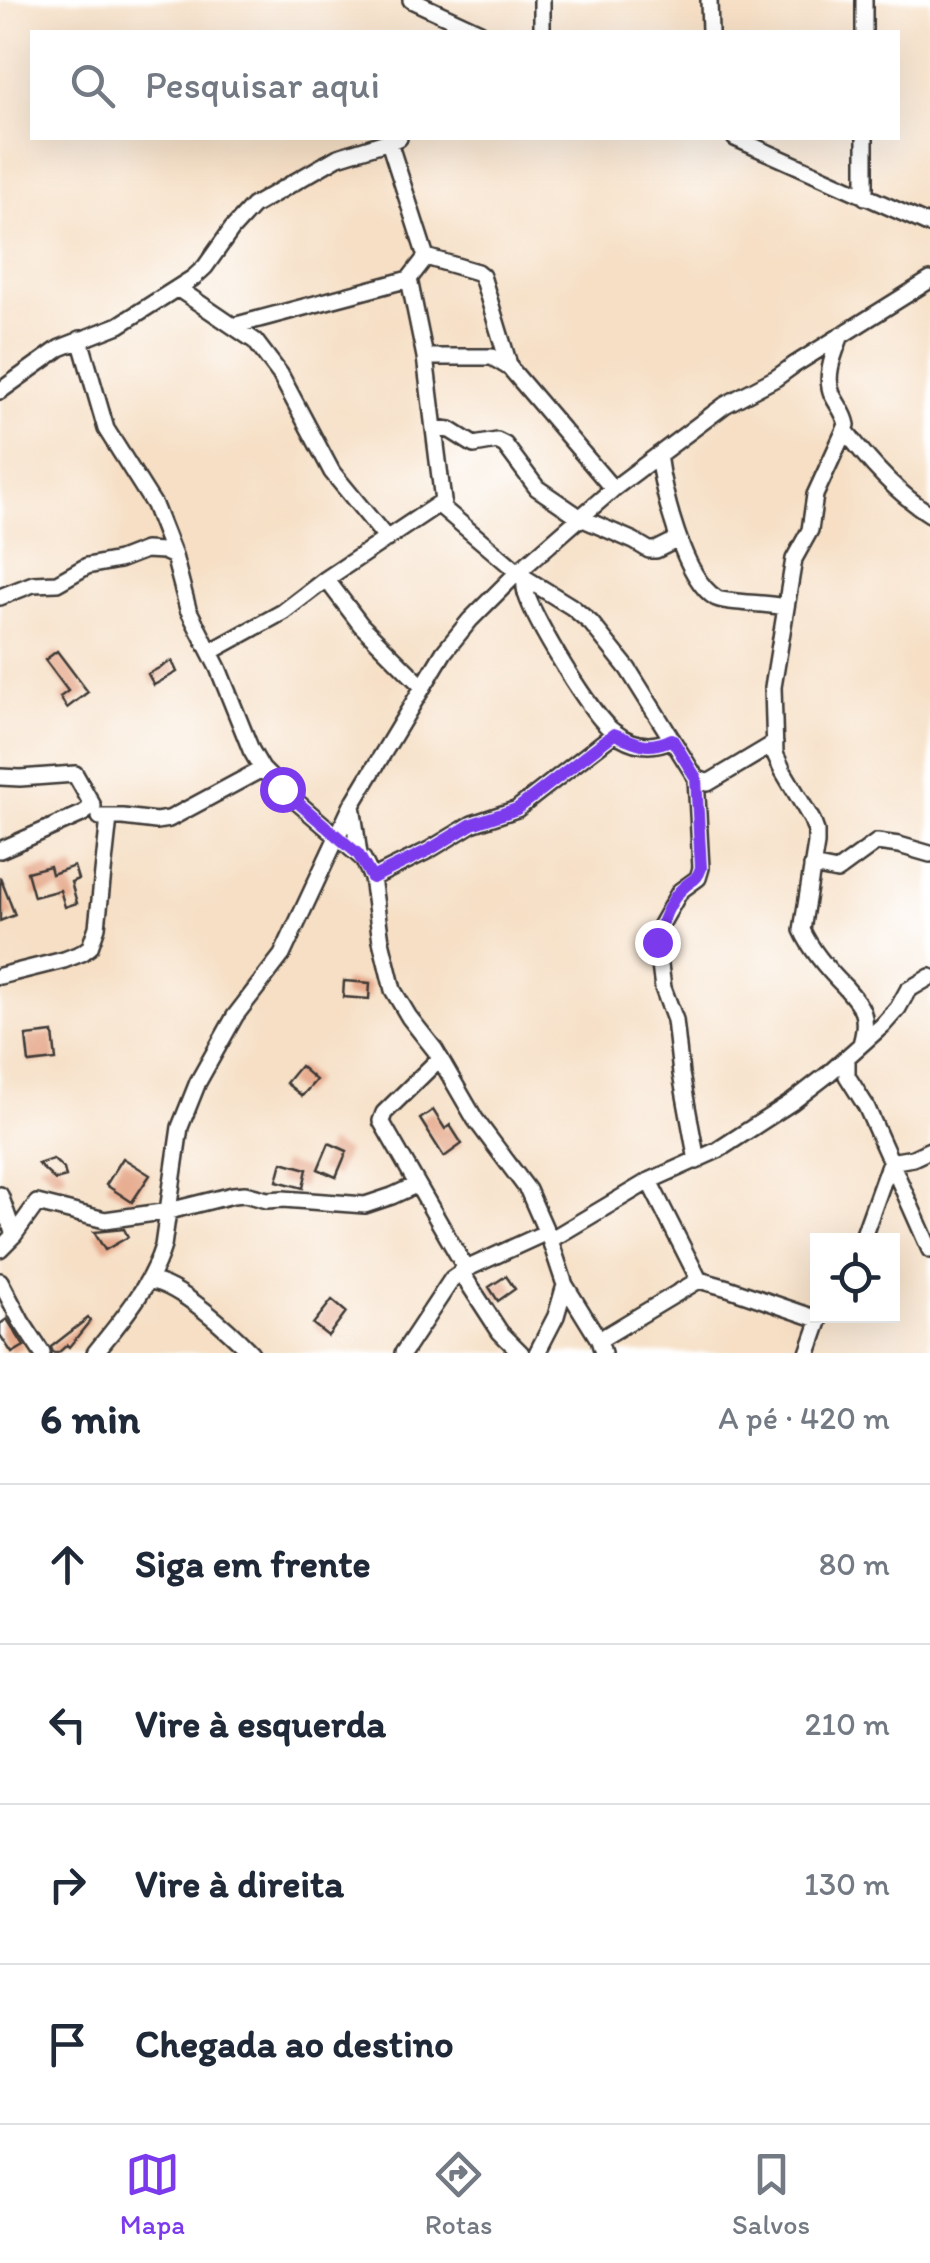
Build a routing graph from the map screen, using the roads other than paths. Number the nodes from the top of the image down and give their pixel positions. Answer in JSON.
{"nodes":[{"id":1,"x":411,"y":0,"type":"edge"},
{"id":2,"x":542,"y":0,"type":"edge"},
{"id":3,"x":709,"y":0,"type":"edge"},
{"id":4,"x":864,"y":0,"type":"edge"},
{"id":5,"x":476,"y":30,"type":"edge"},
{"id":6,"x":542,"y":30,"type":"edge"},
{"id":7,"x":710,"y":30,"type":"edge"},
{"id":8,"x":864,"y":30,"type":"edge"},
{"id":9,"x":394,"y":140,"type":"edge"},
{"id":10,"x":739,"y":140,"type":"edge"},
{"id":11,"x":865,"y":140,"type":"edge"},
{"id":12,"x":865,"y":197,"type":"junction"},
{"id":13,"x":930,"y":225,"type":"edge"},
{"id":14,"x":426,"y":257,"type":"junction"},
{"id":15,"x":409,"y":280,"type":"junction"},
{"id":16,"x":930,"y":280,"type":"edge"},
{"id":17,"x":177,"y":288,"type":"junction"},
{"id":18,"x":233,"y":326,"type":"junction"},
{"id":19,"x":841,"y":335,"type":"junction"},
{"id":20,"x":80,"y":339,"type":"junction"},
{"id":21,"x":425,"y":357,"type":"junction"},
{"id":22,"x":510,"y":368,"type":"junction"},
{"id":23,"x":0,"y":392,"type":"edge"},
{"id":24,"x":434,"y":428,"type":"junction"},
{"id":25,"x":845,"y":430,"type":"junction"},
{"id":26,"x":658,"y":454,"type":"junction"},
{"id":27,"x":662,"y":482,"type":"junction"},
{"id":28,"x":619,"y":484,"type":"junction"},
{"id":29,"x":439,"y":505,"type":"junction"},
{"id":30,"x":930,"y":514,"type":"edge"},
{"id":31,"x":581,"y":518,"type":"junction"},
{"id":32,"x":387,"y":539,"type":"junction"},
{"id":33,"x":678,"y":539,"type":"junction"},
{"id":34,"x":174,"y":556,"type":"junction"},
{"id":35,"x":522,"y":575,"type":"junction"},
{"id":36,"x":326,"y":578,"type":"junction"},
{"id":37,"x":0,"y":598,"type":"edge"},
{"id":38,"x":786,"y":606,"type":"junction"},
{"id":39,"x":210,"y":652,"type":"junction"},
{"id":40,"x":422,"y":686,"type":"junction"},
{"id":41,"x":614,"y":734,"type":"junction"},
{"id":42,"x":672,"y":739,"type":"junction"},
{"id":43,"x":775,"y":743,"type":"junction"},
{"id":44,"x":262,"y":769,"type":"junction"},
{"id":45,"x":0,"y":777,"type":"edge"},
{"id":46,"x":696,"y":778,"type":"junction"},
{"id":47,"x":352,"y":805,"type":"junction"},
{"id":48,"x":82,"y":814,"type":"junction"},
{"id":49,"x":109,"y":818,"type":"junction"},
{"id":50,"x":336,"y":835,"type":"junction"},
{"id":51,"x":0,"y":850,"type":"edge"},
{"id":52,"x":358,"y":854,"type":"junction"},
{"id":53,"x":930,"y":854,"type":"edge"},
{"id":54,"x":812,"y":866,"type":"junction"},
{"id":55,"x":372,"y":878,"type":"junction"},
{"id":56,"x":0,"y":976,"type":"edge"},
{"id":57,"x":930,"y":977,"type":"edge"},
{"id":58,"x":861,"y":1044,"type":"junction"},
{"id":59,"x":847,"y":1057,"type":"junction"},
{"id":60,"x":440,"y":1058,"type":"junction"},
{"id":61,"x":827,"y":1075,"type":"junction"},
{"id":62,"x":847,"y":1076,"type":"junction"},
{"id":63,"x":930,"y":1150,"type":"edge"},
{"id":64,"x":697,"y":1161,"type":"junction"},
{"id":65,"x":890,"y":1162,"type":"junction"},
{"id":66,"x":649,"y":1181,"type":"junction"},
{"id":67,"x":416,"y":1185,"type":"junction"},
{"id":68,"x":0,"y":1195,"type":"edge"},
{"id":69,"x":168,"y":1211,"type":"junction"},
{"id":70,"x":865,"y":1233,"type":"edge"},
{"id":71,"x":14,"y":1235,"type":"junction"},
{"id":72,"x":548,"y":1236,"type":"junction"},
{"id":73,"x":0,"y":1249,"type":"edge"},
{"id":74,"x":930,"y":1250,"type":"edge"},
{"id":75,"x":464,"y":1271,"type":"junction"},
{"id":76,"x":699,"y":1280,"type":"junction"},
{"id":77,"x":0,"y":1281,"type":"edge"},
{"id":78,"x":150,"y":1281,"type":"junction"},
{"id":79,"x":565,"y":1285,"type":"junction"},
{"id":80,"x":810,"y":1315,"type":"edge"},
{"id":81,"x":817,"y":1323,"type":"edge"},
{"id":82,"x":601,"y":1347,"type":"edge"},
{"id":83,"x":42,"y":1353,"type":"edge"},
{"id":84,"x":95,"y":1353,"type":"edge"},
{"id":85,"x":251,"y":1353,"type":"edge"},
{"id":86,"x":403,"y":1353,"type":"edge"},
{"id":87,"x":521,"y":1353,"type":"edge"},
{"id":88,"x":537,"y":1353,"type":"edge"},
{"id":89,"x":808,"y":1353,"type":"edge"}],
"edges":[{"from":1,"to":5,"type":"street"},
{"from":2,"to":6,"type":"street"},
{"from":3,"to":7,"type":"street"},
{"from":4,"to":8,"type":"street"},
{"from":9,"to":14,"type":"street"},
{"from":9,"to":17,"type":"street"},
{"from":10,"to":12,"type":"street"},
{"from":11,"to":12,"type":"street"},
{"from":12,"to":13,"type":"street"},
{"from":14,"to":15,"type":"street"},
{"from":14,"to":22,"type":"street"},
{"from":15,"to":18,"type":"street"},
{"from":15,"to":21,"type":"street"},
{"from":16,"to":19,"type":"street"},
{"from":17,"to":18,"type":"street"},
{"from":17,"to":20,"type":"street"},
{"from":18,"to":32,"type":"street"},
{"from":19,"to":25,"type":"street"},
{"from":19,"to":26,"type":"street"},
{"from":20,"to":23,"type":"street"},
{"from":20,"to":34,"type":"street"},
{"from":21,"to":22,"type":"street"},
{"from":21,"to":24,"type":"street"},
{"from":22,"to":28,"type":"street"},
{"from":24,"to":29,"type":"street"},
{"from":24,"to":31,"type":"street"},
{"from":25,"to":30,"type":"street"},
{"from":25,"to":38,"type":"street"},
{"from":26,"to":27,"type":"street"},
{"from":26,"to":28,"type":"street"},
{"from":27,"to":28,"type":"street"},
{"from":27,"to":33,"type":"street"},
{"from":28,"to":31,"type":"street"},
{"from":29,"to":32,"type":"street"},
{"from":29,"to":35,"type":"street"},
{"from":31,"to":33,"type":"street"},
{"from":31,"to":35,"type":"street"},
{"from":32,"to":36,"type":"street"},
{"from":33,"to":38,"type":"street"},
{"from":34,"to":37,"type":"street"},
{"from":34,"to":39,"type":"street"},
{"from":35,"to":40,"type":"street"},
{"from":35,"to":41,"type":"street"},
{"from":35,"to":42,"type":"street"},
{"from":36,"to":39,"type":"street"},
{"from":36,"to":40,"type":"street"},
{"from":38,"to":43,"type":"street"},
{"from":39,"to":44,"type":"street"},
{"from":40,"to":47,"type":"street"},
{"from":41,"to":42,"type":"street"},
{"from":41,"to":55,"type":"street"},
{"from":42,"to":46,"type":"street"},
{"from":43,"to":46,"type":"street"},
{"from":43,"to":54,"type":"street"},
{"from":44,"to":49,"type":"street"},
{"from":44,"to":50,"type":"street"},
{"from":45,"to":48,"type":"street"},
{"from":46,"to":64,"type":"street"},
{"from":47,"to":50,"type":"street"},
{"from":47,"to":52,"type":"street"},
{"from":48,"to":49,"type":"street"},
{"from":48,"to":51,"type":"street"},
{"from":49,"to":56,"type":"street"},
{"from":50,"to":52,"type":"street"},
{"from":50,"to":69,"type":"street"},
{"from":52,"to":55,"type":"street"},
{"from":53,"to":54,"type":"street"},
{"from":54,"to":58,"type":"street"},
{"from":55,"to":60,"type":"street"},
{"from":57,"to":58,"type":"street"},
{"from":58,"to":59,"type":"street"},
{"from":59,"to":61,"type":"street"},
{"from":59,"to":62,"type":"street"},
{"from":60,"to":67,"type":"street"},
{"from":60,"to":72,"type":"street"},
{"from":61,"to":62,"type":"street"},
{"from":61,"to":64,"type":"street"},
{"from":62,"to":65,"type":"street"},
{"from":63,"to":65,"type":"street"},
{"from":64,"to":66,"type":"street"},
{"from":65,"to":70,"type":"street"},
{"from":65,"to":74,"type":"street"},
{"from":66,"to":72,"type":"street"},
{"from":66,"to":76,"type":"street"},
{"from":67,"to":69,"type":"street"},
{"from":67,"to":75,"type":"street"},
{"from":68,"to":71,"type":"street"},
{"from":69,"to":71,"type":"street"},
{"from":69,"to":78,"type":"street"},
{"from":71,"to":73,"type":"street"},
{"from":72,"to":75,"type":"street"},
{"from":72,"to":79,"type":"street"},
{"from":75,"to":86,"type":"street"},
{"from":75,"to":87,"type":"street"},
{"from":76,"to":80,"type":"street"},
{"from":76,"to":82,"type":"street"},
{"from":77,"to":83,"type":"street"},
{"from":78,"to":84,"type":"street"},
{"from":78,"to":85,"type":"street"},
{"from":79,"to":82,"type":"street"},
{"from":79,"to":88,"type":"street"},
{"from":81,"to":89,"type":"street"}]}
